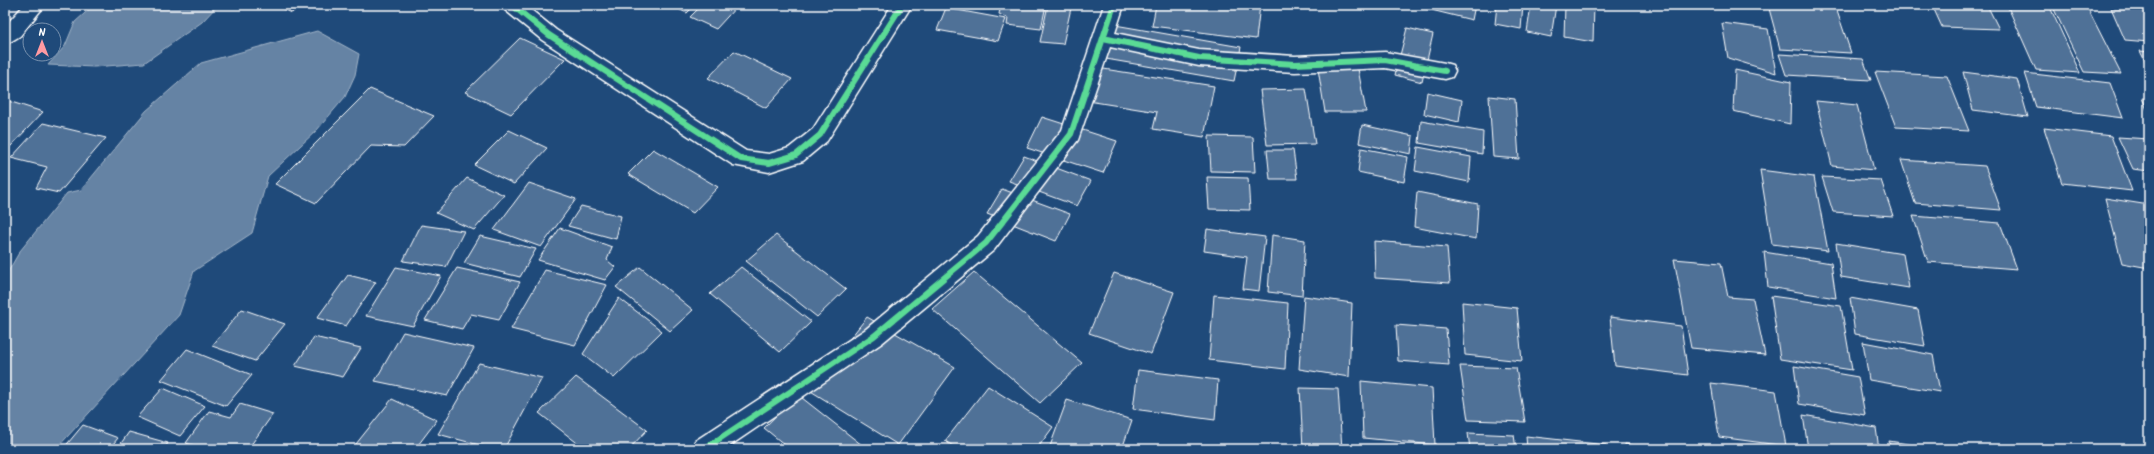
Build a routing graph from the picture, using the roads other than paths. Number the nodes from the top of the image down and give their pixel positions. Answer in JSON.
{"nodes":[{"id":1,"x":35,"y":5,"type":"edge"},
{"id":2,"x":512,"y":5,"type":"edge"},
{"id":3,"x":902,"y":5,"type":"edge"},
{"id":4,"x":1114,"y":5,"type":"edge"},
{"id":5,"x":5,"y":36,"type":"edge"},
{"id":6,"x":1103,"y":38,"type":"junction"},
{"id":7,"x":1445,"y":71,"type":"dead end"},
{"id":8,"x":704,"y":449,"type":"edge"}],
"edges":[{"from":1,"to":5,"type":"street"},
{"from":2,"to":3,"type":"street"},
{"from":4,"to":6,"type":"street"},
{"from":6,"to":7,"type":"street"},
{"from":6,"to":8,"type":"street"}]}
